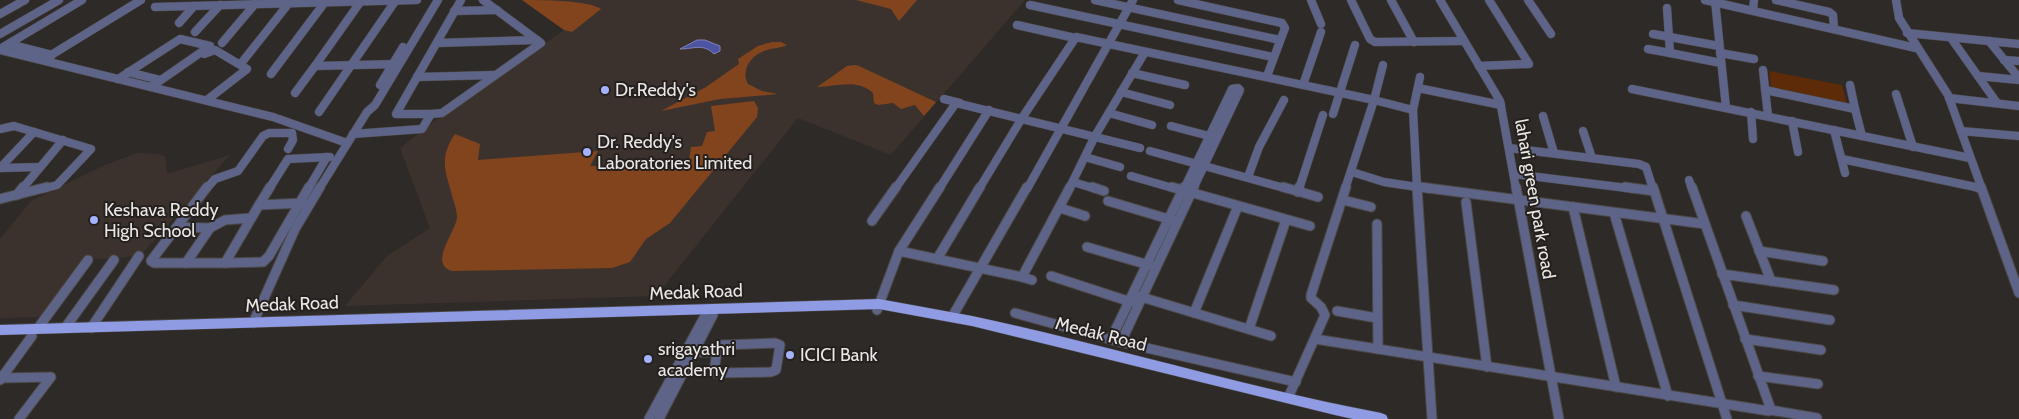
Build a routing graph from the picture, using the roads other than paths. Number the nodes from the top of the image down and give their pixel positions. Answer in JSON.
{"nodes":[{"id":1,"x":24,"y":0,"type":"edge"},
{"id":2,"x":58,"y":0,"type":"edge"},
{"id":3,"x":82,"y":0,"type":"edge"},
{"id":4,"x":141,"y":0,"type":"edge"},
{"id":5,"x":396,"y":0,"type":"edge"},
{"id":6,"x":417,"y":0,"type":"edge"},
{"id":7,"x":433,"y":0,"type":"edge"},
{"id":8,"x":438,"y":0,"type":"edge"},
{"id":9,"x":461,"y":0,"type":"edge"},
{"id":10,"x":483,"y":0,"type":"edge"},
{"id":11,"x":1095,"y":0,"type":"edge"},
{"id":12,"x":1178,"y":0,"type":"edge"},
{"id":13,"x":1311,"y":0,"type":"edge"},
{"id":14,"x":1351,"y":0,"type":"edge"},
{"id":15,"x":1391,"y":0,"type":"edge"},
{"id":16,"x":1440,"y":0,"type":"edge"},
{"id":17,"x":1489,"y":0,"type":"edge"},
{"id":18,"x":1528,"y":0,"type":"edge"},
{"id":19,"x":1705,"y":0,"type":"edge"},
{"id":20,"x":1754,"y":0,"type":"edge"},
{"id":21,"x":1776,"y":0,"type":"edge"},
{"id":22,"x":1896,"y":0,"type":"edge"},
{"id":23,"x":361,"y":1,"type":"edge"},
{"id":24,"x":1714,"y":1,"type":"edge"},
{"id":25,"x":325,"y":2,"type":"junction"},
{"id":26,"x":192,"y":3,"type":"edge"},
{"id":27,"x":289,"y":3,"type":"junction"},
{"id":28,"x":1203,"y":3,"type":"edge"},
{"id":29,"x":255,"y":4,"type":"junction"},
{"id":30,"x":1130,"y":4,"type":"edge"},
{"id":31,"x":220,"y":5,"type":"junction"},
{"id":32,"x":1030,"y":6,"type":"dead end"},
{"id":33,"x":155,"y":7,"type":"dead end"},
{"id":34,"x":1667,"y":8,"type":"dead end"},
{"id":35,"x":497,"y":10,"type":"junction"},
{"id":36,"x":1753,"y":10,"type":"junction"},
{"id":37,"x":454,"y":11,"type":"junction"},
{"id":38,"x":0,"y":14,"type":"edge"},
{"id":39,"x":179,"y":23,"type":"dead end"},
{"id":40,"x":1119,"y":24,"type":"junction"},
{"id":41,"x":1017,"y":25,"type":"dead end"},
{"id":42,"x":1834,"y":29,"type":"junction"},
{"id":43,"x":195,"y":32,"type":"dead end"},
{"id":44,"x":1907,"y":33,"type":"junction"},
{"id":45,"x":0,"y":34,"type":"edge"},
{"id":46,"x":1551,"y":34,"type":"dead end"},
{"id":47,"x":1653,"y":34,"type":"dead end"},
{"id":48,"x":1669,"y":37,"type":"junction"},
{"id":49,"x":1075,"y":38,"type":"junction"},
{"id":50,"x":1951,"y":38,"type":"junction"},
{"id":51,"x":537,"y":40,"type":"junction"},
{"id":52,"x":1280,"y":40,"type":"junction"},
{"id":53,"x":1372,"y":41,"type":"junction"},
{"id":54,"x":1463,"y":41,"type":"junction"},
{"id":55,"x":1989,"y":41,"type":"junction"},
{"id":56,"x":1414,"y":42,"type":"junction"},
{"id":57,"x":222,"y":43,"type":"dead end"},
{"id":58,"x":436,"y":43,"type":"junction"},
{"id":59,"x":1108,"y":43,"type":"junction"},
{"id":60,"x":8,"y":44,"type":"junction"},
{"id":61,"x":2019,"y":44,"type":"edge"},
{"id":62,"x":1355,"y":45,"type":"dead end"},
{"id":63,"x":1916,"y":48,"type":"junction"},
{"id":64,"x":0,"y":49,"type":"edge"},
{"id":65,"x":1648,"y":49,"type":"dead end"},
{"id":66,"x":1720,"y":50,"type":"junction"},
{"id":67,"x":1376,"y":51,"type":"dead end"},
{"id":68,"x":1145,"y":52,"type":"junction"},
{"id":69,"x":1670,"y":53,"type":"junction"},
{"id":70,"x":52,"y":54,"type":"junction"},
{"id":71,"x":1273,"y":57,"type":"junction"},
{"id":72,"x":1754,"y":59,"type":"dead end"},
{"id":73,"x":43,"y":60,"type":"junction"},
{"id":74,"x":2004,"y":60,"type":"junction"},
{"id":75,"x":243,"y":61,"type":"dead end"},
{"id":76,"x":2019,"y":61,"type":"edge"},
{"id":77,"x":1721,"y":63,"type":"junction"},
{"id":78,"x":397,"y":64,"type":"junction"},
{"id":79,"x":352,"y":65,"type":"junction"},
{"id":80,"x":1383,"y":65,"type":"dead end"},
{"id":81,"x":315,"y":66,"type":"junction"},
{"id":82,"x":1479,"y":66,"type":"junction"},
{"id":83,"x":1762,"y":70,"type":"dead end"},
{"id":84,"x":128,"y":72,"type":"junction"},
{"id":85,"x":1132,"y":73,"type":"junction"},
{"id":86,"x":271,"y":74,"type":"dead end"},
{"id":87,"x":495,"y":75,"type":"junction"},
{"id":88,"x":1266,"y":76,"type":"junction"},
{"id":89,"x":1978,"y":76,"type":"junction"},
{"id":90,"x":417,"y":77,"type":"junction"},
{"id":91,"x":1420,"y":77,"type":"dead end"},
{"id":92,"x":118,"y":79,"type":"junction"},
{"id":93,"x":2019,"y":79,"type":"edge"},
{"id":94,"x":164,"y":80,"type":"junction"},
{"id":95,"x":1185,"y":85,"type":"dead end"},
{"id":96,"x":1303,"y":85,"type":"junction"},
{"id":97,"x":1850,"y":86,"type":"dead end"},
{"id":98,"x":151,"y":87,"type":"junction"},
{"id":99,"x":1418,"y":88,"type":"junction"},
{"id":100,"x":1632,"y":88,"type":"dead end"},
{"id":101,"x":1765,"y":90,"type":"junction"},
{"id":102,"x":1121,"y":92,"type":"junction"},
{"id":103,"x":294,"y":93,"type":"dead end"},
{"id":104,"x":1340,"y":93,"type":"junction"},
{"id":105,"x":1896,"y":94,"type":"dead end"},
{"id":106,"x":1949,"y":98,"type":"junction"},
{"id":107,"x":944,"y":99,"type":"dead end"},
{"id":108,"x":207,"y":100,"type":"junction"},
{"id":109,"x":1284,"y":100,"type":"dead end"},
{"id":110,"x":1374,"y":100,"type":"junction"},
{"id":111,"x":960,"y":103,"type":"junction"},
{"id":112,"x":1997,"y":103,"type":"junction"},
{"id":113,"x":1170,"y":105,"type":"dead end"},
{"id":114,"x":1501,"y":105,"type":"junction"},
{"id":115,"x":2019,"y":106,"type":"edge"},
{"id":116,"x":1726,"y":108,"type":"junction"},
{"id":117,"x":1856,"y":109,"type":"junction"},
{"id":118,"x":989,"y":110,"type":"junction"},
{"id":119,"x":1413,"y":110,"type":"junction"},
{"id":120,"x":319,"y":112,"type":"dead end"},
{"id":121,"x":367,"y":112,"type":"joint"},
{"id":122,"x":1751,"y":112,"type":"junction"},
{"id":123,"x":1109,"y":113,"type":"junction"},
{"id":124,"x":431,"y":114,"type":"junction"},
{"id":125,"x":1333,"y":114,"type":"dead end"},
{"id":126,"x":1323,"y":115,"type":"dead end"},
{"id":127,"x":1543,"y":116,"type":"dead end"},
{"id":128,"x":1768,"y":116,"type":"junction"},
{"id":129,"x":1022,"y":118,"type":"junction"},
{"id":130,"x":1792,"y":121,"type":"junction"},
{"id":131,"x":1152,"y":125,"type":"dead end"},
{"id":132,"x":1171,"y":126,"type":"dead end"},
{"id":133,"x":1060,"y":128,"type":"junction"},
{"id":134,"x":0,"y":129,"type":"edge"},
{"id":135,"x":1834,"y":130,"type":"junction"},
{"id":136,"x":1583,"y":131,"type":"dead end"},
{"id":137,"x":1960,"y":131,"type":"junction"},
{"id":138,"x":34,"y":132,"type":"junction"},
{"id":139,"x":353,"y":134,"type":"junction"},
{"id":140,"x":1095,"y":136,"type":"junction"},
{"id":141,"x":1208,"y":136,"type":"junction"},
{"id":142,"x":1862,"y":136,"type":"junction"},
{"id":143,"x":2019,"y":137,"type":"edge"},
{"id":144,"x":1218,"y":138,"type":"junction"},
{"id":145,"x":63,"y":140,"type":"junction"},
{"id":146,"x":1754,"y":140,"type":"dead end"},
{"id":147,"x":347,"y":143,"type":"junction"},
{"id":148,"x":1913,"y":146,"type":"junction"},
{"id":149,"x":1140,"y":148,"type":"dead end"},
{"id":150,"x":1509,"y":148,"type":"junction"},
{"id":151,"x":288,"y":149,"type":"dead end"},
{"id":152,"x":1150,"y":151,"type":"dead end"},
{"id":153,"x":1798,"y":152,"type":"dead end"},
{"id":154,"x":1554,"y":154,"type":"junction"},
{"id":155,"x":327,"y":157,"type":"junction"},
{"id":156,"x":338,"y":157,"type":"junction"},
{"id":157,"x":1085,"y":158,"type":"junction"},
{"id":158,"x":1592,"y":158,"type":"junction"},
{"id":159,"x":1970,"y":158,"type":"junction"},
{"id":160,"x":1842,"y":159,"type":"junction"},
{"id":161,"x":1201,"y":165,"type":"junction"},
{"id":162,"x":40,"y":167,"type":"junction"},
{"id":163,"x":1120,"y":167,"type":"dead end"},
{"id":164,"x":0,"y":168,"type":"edge"},
{"id":165,"x":1352,"y":172,"type":"junction"},
{"id":166,"x":1845,"y":173,"type":"dead end"},
{"id":167,"x":1514,"y":174,"type":"junction"},
{"id":168,"x":1131,"y":176,"type":"dead end"},
{"id":169,"x":1248,"y":177,"type":"junction"},
{"id":170,"x":1689,"y":180,"type":"dead end"},
{"id":171,"x":1073,"y":182,"type":"junction"},
{"id":172,"x":1417,"y":187,"type":"junction"},
{"id":173,"x":1980,"y":188,"type":"junction"},
{"id":174,"x":1104,"y":191,"type":"dead end"},
{"id":175,"x":1654,"y":191,"type":"junction"},
{"id":176,"x":1298,"y":192,"type":"junction"},
{"id":177,"x":1187,"y":193,"type":"junction"},
{"id":178,"x":16,"y":195,"type":"junction"},
{"id":179,"x":1318,"y":197,"type":"dead end"},
{"id":180,"x":0,"y":199,"type":"edge"},
{"id":181,"x":1343,"y":200,"type":"junction"},
{"id":182,"x":1518,"y":200,"type":"junction"},
{"id":183,"x":1108,"y":201,"type":"dead end"},
{"id":184,"x":311,"y":202,"type":"junction"},
{"id":185,"x":1466,"y":202,"type":"dead end"},
{"id":186,"x":300,"y":203,"type":"junction"},
{"id":187,"x":259,"y":205,"type":"junction"},
{"id":188,"x":1238,"y":206,"type":"junction"},
{"id":189,"x":1371,"y":207,"type":"dead end"},
{"id":190,"x":1572,"y":207,"type":"junction"},
{"id":191,"x":1060,"y":208,"type":"junction"},
{"id":192,"x":1614,"y":212,"type":"junction"},
{"id":193,"x":1085,"y":216,"type":"dead end"},
{"id":194,"x":1746,"y":216,"type":"dead end"},
{"id":195,"x":251,"y":218,"type":"junction"},
{"id":196,"x":1662,"y":219,"type":"junction"},
{"id":197,"x":1286,"y":220,"type":"junction"},
{"id":198,"x":872,"y":221,"type":"dead end"},
{"id":199,"x":1174,"y":221,"type":"junction"},
{"id":200,"x":1376,"y":224,"type":"dead end"},
{"id":201,"x":1705,"y":224,"type":"junction"},
{"id":202,"x":1310,"y":226,"type":"dead end"},
{"id":203,"x":177,"y":227,"type":"junction"},
{"id":204,"x":210,"y":228,"type":"junction"},
{"id":205,"x":1087,"y":247,"type":"dead end"},
{"id":206,"x":899,"y":251,"type":"junction"},
{"id":207,"x":1759,"y":251,"type":"junction"},
{"id":208,"x":139,"y":256,"type":"dead end"},
{"id":209,"x":937,"y":259,"type":"junction"},
{"id":210,"x":88,"y":260,"type":"dead end"},
{"id":211,"x":114,"y":260,"type":"dead end"},
{"id":212,"x":1822,"y":261,"type":"dead end"},
{"id":213,"x":186,"y":263,"type":"junction"},
{"id":214,"x":225,"y":263,"type":"junction"},
{"id":215,"x":1151,"y":266,"type":"junction"},
{"id":216,"x":981,"y":270,"type":"junction"},
{"id":217,"x":1722,"y":274,"type":"junction"},
{"id":218,"x":1051,"y":276,"type":"dead end"},
{"id":219,"x":1022,"y":277,"type":"junction"},
{"id":220,"x":1032,"y":280,"type":"dead end"},
{"id":221,"x":1771,"y":281,"type":"junction"},
{"id":222,"x":1834,"y":290,"type":"dead end"},
{"id":223,"x":2019,"y":293,"type":"edge"},
{"id":224,"x":1136,"y":299,"type":"junction"},
{"id":225,"x":1734,"y":305,"type":"junction"},
{"id":226,"x":878,"y":307,"type":"junction"},
{"id":227,"x":1337,"y":312,"type":"dead end"},
{"id":228,"x":1015,"y":313,"type":"dead end"},
{"id":229,"x":1194,"y":313,"type":"junction"},
{"id":230,"x":709,"y":316,"type":"junction"},
{"id":231,"x":952,"y":317,"type":"junction"},
{"id":232,"x":1377,"y":318,"type":"junction"},
{"id":233,"x":1830,"y":320,"type":"dead end"},
{"id":234,"x":253,"y":323,"type":"junction"},
{"id":235,"x":311,"y":324,"type":"junction"},
{"id":236,"x":65,"y":328,"type":"junction"},
{"id":237,"x":92,"y":328,"type":"junction"},
{"id":238,"x":1249,"y":329,"type":"junction"},
{"id":239,"x":0,"y":330,"type":"edge"},
{"id":240,"x":35,"y":332,"type":"junction"},
{"id":241,"x":1272,"y":336,"type":"dead end"},
{"id":242,"x":0,"y":337,"type":"edge"},
{"id":243,"x":1746,"y":339,"type":"junction"},
{"id":244,"x":1315,"y":340,"type":"junction"},
{"id":245,"x":1116,"y":341,"type":"junction"},
{"id":246,"x":1378,"y":349,"type":"junction"},
{"id":247,"x":1821,"y":350,"type":"dead end"},
{"id":248,"x":694,"y":352,"type":"junction"},
{"id":249,"x":717,"y":352,"type":"junction"},
{"id":250,"x":1111,"y":354,"type":"junction"},
{"id":251,"x":1427,"y":357,"type":"junction"},
{"id":252,"x":1487,"y":367,"type":"junction"},
{"id":253,"x":1758,"y":376,"type":"junction"},
{"id":254,"x":1551,"y":377,"type":"junction"},
{"id":255,"x":0,"y":378,"type":"edge"},
{"id":256,"x":1296,"y":382,"type":"junction"},
{"id":257,"x":1818,"y":384,"type":"dead end"},
{"id":258,"x":1616,"y":387,"type":"junction"},
{"id":259,"x":1668,"y":396,"type":"junction"},
{"id":260,"x":1288,"y":398,"type":"junction"},
{"id":261,"x":1722,"y":404,"type":"junction"},
{"id":262,"x":1770,"y":410,"type":"junction"},
{"id":263,"x":1817,"y":418,"type":"edge"},
{"id":264,"x":19,"y":419,"type":"edge"},
{"id":265,"x":649,"y":419,"type":"edge"},
{"id":266,"x":660,"y":419,"type":"edge"},
{"id":267,"x":1343,"y":419,"type":"edge"},
{"id":268,"x":1380,"y":419,"type":"edge"},
{"id":269,"x":1432,"y":419,"type":"edge"},
{"id":270,"x":1559,"y":419,"type":"edge"},
{"id":271,"x":1726,"y":419,"type":"edge"}],
"edges":[{"from":1,"to":38,"type":"street"},
{"from":2,"to":45,"type":"street"},
{"from":3,"to":60,"type":"street"},
{"from":4,"to":70,"type":"street"},
{"from":5,"to":6,"type":"street"},
{"from":5,"to":23,"type":"street"},
{"from":5,"to":79,"type":"street"},
{"from":7,"to":78,"type":"street"},
{"from":8,"to":78,"type":"street"},
{"from":9,"to":37,"type":"street"},
{"from":10,"to":35,"type":"street"},
{"from":11,"to":30,"type":"street"},
{"from":12,"to":28,"type":"street"},
{"from":13,"to":96,"type":"street"},
{"from":14,"to":53,"type":"street"},
{"from":15,"to":56,"type":"street"},
{"from":16,"to":54,"type":"street","name":"lahari green park road"},
{"from":17,"to":82,"type":"street"},
{"from":18,"to":46,"type":"street"},
{"from":19,"to":24,"type":"street"},
{"from":20,"to":36,"type":"street"},
{"from":21,"to":42,"type":"street"},
{"from":22,"to":44,"type":"street"},
{"from":23,"to":25,"type":"street"},
{"from":23,"to":81,"type":"street"},
{"from":24,"to":36,"type":"street"},
{"from":24,"to":66,"type":"street"},
{"from":25,"to":27,"type":"street"},
{"from":25,"to":86,"type":"street"},
{"from":26,"to":31,"type":"street"},
{"from":26,"to":33,"type":"street"},
{"from":26,"to":39,"type":"street"},
{"from":27,"to":29,"type":"street"},
{"from":27,"to":75,"type":"street"},
{"from":28,"to":52,"type":"street"},
{"from":29,"to":31,"type":"street"},
{"from":29,"to":57,"type":"street"},
{"from":30,"to":40,"type":"street"},
{"from":30,"to":52,"type":"street"},
{"from":31,"to":43,"type":"street"},
{"from":32,"to":40,"type":"street"},
{"from":34,"to":48,"type":"street"},
{"from":35,"to":37,"type":"street"},
{"from":35,"to":51,"type":"street"},
{"from":36,"to":42,"type":"street"},
{"from":37,"to":58,"type":"street"},
{"from":40,"to":59,"type":"street"},
{"from":40,"to":71,"type":"street"},
{"from":41,"to":49,"type":"street"},
{"from":42,"to":63,"type":"street"},
{"from":44,"to":50,"type":"street"},
{"from":44,"to":63,"type":"street"},
{"from":47,"to":48,"type":"street"},
{"from":48,"to":66,"type":"street"},
{"from":48,"to":69,"type":"street"},
{"from":49,"to":59,"type":"street"},
{"from":49,"to":129,"type":"street"},
{"from":50,"to":55,"type":"street"},
{"from":50,"to":89,"type":"street"},
{"from":51,"to":58,"type":"street"},
{"from":51,"to":87,"type":"street"},
{"from":52,"to":71,"type":"street"},
{"from":53,"to":56,"type":"street"},
{"from":53,"to":67,"type":"street"},
{"from":54,"to":56,"type":"street"},
{"from":54,"to":82,"type":"street","name":"lahari green park road"},
{"from":55,"to":61,"type":"street"},
{"from":55,"to":74,"type":"street"},
{"from":58,"to":90,"type":"street"},
{"from":59,"to":68,"type":"street"},
{"from":59,"to":133,"type":"street"},
{"from":60,"to":64,"type":"street"},
{"from":60,"to":70,"type":"street"},
{"from":62,"to":104,"type":"street"},
{"from":63,"to":106,"type":"street"},
{"from":64,"to":73,"type":"street"},
{"from":65,"to":69,"type":"street"},
{"from":66,"to":72,"type":"street"},
{"from":66,"to":77,"type":"street"},
{"from":68,"to":85,"type":"street"},
{"from":68,"to":88,"type":"street"},
{"from":69,"to":77,"type":"street"},
{"from":70,"to":73,"type":"street"},
{"from":71,"to":88,"type":"street"},
{"from":73,"to":92,"type":"street"},
{"from":74,"to":76,"type":"street"},
{"from":74,"to":93,"type":"street"},
{"from":77,"to":116,"type":"street"},
{"from":78,"to":79,"type":"street"},
{"from":78,"to":121,"type":"street"},
{"from":79,"to":81,"type":"street"},
{"from":79,"to":120,"type":"street"},
{"from":80,"to":110,"type":"street"},
{"from":81,"to":103,"type":"street"},
{"from":82,"to":114,"type":"street","name":"lahari green park road"},
{"from":83,"to":101,"type":"street"},
{"from":84,"to":92,"type":"street"},
{"from":84,"to":94,"type":"street"},
{"from":84,"to":94,"type":"street"},
{"from":85,"to":95,"type":"street"},
{"from":85,"to":102,"type":"street"},
{"from":87,"to":90,"type":"street"},
{"from":87,"to":124,"type":"street"},
{"from":88,"to":96,"type":"street"},
{"from":89,"to":93,"type":"street"},
{"from":89,"to":112,"type":"street"},
{"from":90,"to":124,"type":"street"},
{"from":91,"to":99,"type":"street"},
{"from":92,"to":98,"type":"street"},
{"from":94,"to":98,"type":"street"},
{"from":94,"to":108,"type":"street"},
{"from":96,"to":104,"type":"street"},
{"from":97,"to":117,"type":"street"},
{"from":98,"to":108,"type":"street"},
{"from":99,"to":114,"type":"street"},
{"from":99,"to":119,"type":"street"},
{"from":100,"to":116,"type":"street"},
{"from":101,"to":117,"type":"street"},
{"from":101,"to":128,"type":"street"},
{"from":102,"to":113,"type":"street"},
{"from":102,"to":123,"type":"street"},
{"from":104,"to":110,"type":"street"},
{"from":104,"to":125,"type":"street"},
{"from":105,"to":148,"type":"street"},
{"from":106,"to":112,"type":"street"},
{"from":106,"to":137,"type":"street"},
{"from":107,"to":111,"type":"street"},
{"from":108,"to":147,"type":"street"},
{"from":109,"to":169,"type":"street"},
{"from":110,"to":119,"type":"street"},
{"from":110,"to":165,"type":"street"},
{"from":111,"to":118,"type":"street"},
{"from":111,"to":198,"type":"street"},
{"from":112,"to":115,"type":"street"},
{"from":114,"to":150,"type":"street","name":"lahari green park road"},
{"from":116,"to":122,"type":"street"},
{"from":117,"to":142,"type":"street"},
{"from":118,"to":129,"type":"street"},
{"from":118,"to":206,"type":"street"},
{"from":119,"to":172,"type":"street"},
{"from":121,"to":139,"type":"street"},
{"from":122,"to":128,"type":"street"},
{"from":122,"to":146,"type":"street"},
{"from":123,"to":131,"type":"street"},
{"from":123,"to":140,"type":"street"},
{"from":124,"to":139,"type":"street"},
{"from":126,"to":176,"type":"street"},
{"from":127,"to":154,"type":"street"},
{"from":128,"to":130,"type":"street"},
{"from":129,"to":133,"type":"street"},
{"from":129,"to":209,"type":"street"},
{"from":130,"to":135,"type":"street"},
{"from":130,"to":153,"type":"street"},
{"from":132,"to":141,"type":"street"},
{"from":133,"to":140,"type":"street"},
{"from":133,"to":216,"type":"street"},
{"from":134,"to":138,"type":"street"},
{"from":135,"to":142,"type":"street"},
{"from":135,"to":160,"type":"street"},
{"from":136,"to":158,"type":"street"},
{"from":137,"to":143,"type":"street"},
{"from":137,"to":159,"type":"street"},
{"from":138,"to":145,"type":"street"},
{"from":138,"to":164,"type":"street"},
{"from":139,"to":147,"type":"street"},
{"from":140,"to":149,"type":"street"},
{"from":140,"to":157,"type":"street"},
{"from":141,"to":144,"type":"street"},
{"from":141,"to":144,"type":"street"},
{"from":141,"to":161,"type":"street"},
{"from":142,"to":148,"type":"street"},
{"from":144,"to":161,"type":"street"},
{"from":145,"to":162,"type":"street"},
{"from":145,"to":178,"type":"street"},
{"from":147,"to":156,"type":"street"},
{"from":148,"to":159,"type":"street"},
{"from":150,"to":154,"type":"street"},
{"from":150,"to":167,"type":"street","name":"lahari green park road"},
{"from":151,"to":203,"type":"street"},
{"from":152,"to":161,"type":"street"},
{"from":154,"to":158,"type":"street"},
{"from":155,"to":156,"type":"street"},
{"from":155,"to":186,"type":"street"},
{"from":155,"to":187,"type":"street"},
{"from":156,"to":184,"type":"street"},
{"from":157,"to":163,"type":"street"},
{"from":157,"to":171,"type":"street"},
{"from":158,"to":175,"type":"street"},
{"from":159,"to":173,"type":"street"},
{"from":160,"to":166,"type":"street"},
{"from":160,"to":173,"type":"street"},
{"from":161,"to":169,"type":"street"},
{"from":161,"to":177,"type":"street"},
{"from":162,"to":164,"type":"street"},
{"from":162,"to":178,"type":"street"},
{"from":165,"to":172,"type":"street"},
{"from":165,"to":181,"type":"street"},
{"from":167,"to":175,"type":"street"},
{"from":167,"to":182,"type":"street","name":"lahari green park road"},
{"from":168,"to":177,"type":"street"},
{"from":169,"to":176,"type":"street"},
{"from":170,"to":201,"type":"street"},
{"from":171,"to":174,"type":"street"},
{"from":171,"to":191,"type":"street"},
{"from":172,"to":182,"type":"street"},
{"from":172,"to":251,"type":"street"},
{"from":173,"to":223,"type":"street"},
{"from":175,"to":196,"type":"street"},
{"from":176,"to":179,"type":"street"},
{"from":177,"to":188,"type":"street"},
{"from":177,"to":199,"type":"street"},
{"from":178,"to":180,"type":"street"},
{"from":181,"to":189,"type":"street"},
{"from":181,"to":244,"type":"street"},
{"from":182,"to":190,"type":"street"},
{"from":182,"to":254,"type":"street","name":"lahari green park road"},
{"from":183,"to":199,"type":"street"},
{"from":184,"to":186,"type":"street"},
{"from":184,"to":234,"type":"street"},
{"from":185,"to":252,"type":"street"},
{"from":186,"to":187,"type":"street"},
{"from":186,"to":214,"type":"street"},
{"from":187,"to":195,"type":"street"},
{"from":188,"to":197,"type":"street"},
{"from":188,"to":229,"type":"street"},
{"from":190,"to":192,"type":"street"},
{"from":190,"to":258,"type":"street"},
{"from":191,"to":193,"type":"street"},
{"from":191,"to":219,"type":"street"},
{"from":192,"to":196,"type":"street"},
{"from":192,"to":259,"type":"street"},
{"from":194,"to":207,"type":"street"},
{"from":195,"to":204,"type":"street"},
{"from":195,"to":214,"type":"street"},
{"from":196,"to":201,"type":"street"},
{"from":196,"to":261,"type":"street"},
{"from":197,"to":202,"type":"street"},
{"from":197,"to":238,"type":"street"},
{"from":199,"to":215,"type":"street"},
{"from":200,"to":232,"type":"street"},
{"from":201,"to":217,"type":"street"},
{"from":203,"to":204,"type":"street"},
{"from":203,"to":213,"type":"street"},
{"from":204,"to":213,"type":"street"},
{"from":205,"to":215,"type":"street"},
{"from":206,"to":209,"type":"street"},
{"from":206,"to":226,"type":"street"},
{"from":207,"to":212,"type":"street"},
{"from":207,"to":221,"type":"street"},
{"from":208,"to":237,"type":"street"},
{"from":209,"to":216,"type":"street"},
{"from":210,"to":240,"type":"street"},
{"from":211,"to":236,"type":"street"},
{"from":213,"to":214,"type":"street"},
{"from":215,"to":224,"type":"street"},
{"from":216,"to":219,"type":"street"},
{"from":216,"to":231,"type":"street"},
{"from":217,"to":221,"type":"street"},
{"from":217,"to":225,"type":"street"},
{"from":218,"to":224,"type":"street"},
{"from":219,"to":220,"type":"street"},
{"from":221,"to":222,"type":"street"},
{"from":224,"to":229,"type":"street"},
{"from":224,"to":245,"type":"street"},
{"from":225,"to":233,"type":"street"},
{"from":225,"to":243,"type":"street"},
{"from":226,"to":230,"type":"main road","name":"Medak Road"},
{"from":226,"to":231,"type":"main road","name":"Medak Road"},
{"from":226,"to":235,"type":"main road","name":"Medak Road"},
{"from":226,"to":267,"type":"main road","name":"Medak Road"},
{"from":227,"to":232,"type":"street"},
{"from":228,"to":245,"type":"street"},
{"from":229,"to":238,"type":"street"},
{"from":230,"to":235,"type":"main road","name":"Medak Road"},
{"from":230,"to":248,"type":"street"},
{"from":230,"to":265,"type":"street"},
{"from":231,"to":250,"type":"main road","name":"Medak Road"},
{"from":232,"to":246,"type":"street"},
{"from":234,"to":235,"type":"main road","name":"Medak Road"},
{"from":234,"to":237,"type":"main road","name":"Medak Road"},
{"from":235,"to":240,"type":"main road","name":"Medak Road"},
{"from":236,"to":237,"type":"main road","name":"Medak Road"},
{"from":236,"to":240,"type":"main road","name":"Medak Road"},
{"from":238,"to":241,"type":"street"},
{"from":239,"to":240,"type":"main road","name":"Medak Road"},
{"from":240,"to":242,"type":"main road","name":"Medak Road"},
{"from":240,"to":255,"type":"street"},
{"from":243,"to":247,"type":"street"},
{"from":243,"to":253,"type":"street"},
{"from":244,"to":246,"type":"street"},
{"from":244,"to":256,"type":"street"},
{"from":245,"to":250,"type":"street"},
{"from":245,"to":256,"type":"street"},
{"from":246,"to":251,"type":"street"},
{"from":248,"to":249,"type":"street"},
{"from":248,"to":266,"type":"street"},
{"from":249,"to":249,"type":"street"},
{"from":250,"to":260,"type":"main road","name":"Medak Road"},
{"from":251,"to":252,"type":"street"},
{"from":251,"to":269,"type":"street"},
{"from":252,"to":254,"type":"street"},
{"from":253,"to":257,"type":"street"},
{"from":253,"to":262,"type":"street"},
{"from":254,"to":258,"type":"street"},
{"from":254,"to":270,"type":"street","name":"lahari green park road"},
{"from":255,"to":264,"type":"street"},
{"from":256,"to":260,"type":"street"},
{"from":258,"to":259,"type":"street"},
{"from":259,"to":261,"type":"street"},
{"from":260,"to":268,"type":"main road","name":"Medak Road"},
{"from":261,"to":262,"type":"street"},
{"from":261,"to":271,"type":"street"},
{"from":262,"to":263,"type":"street"}]}
